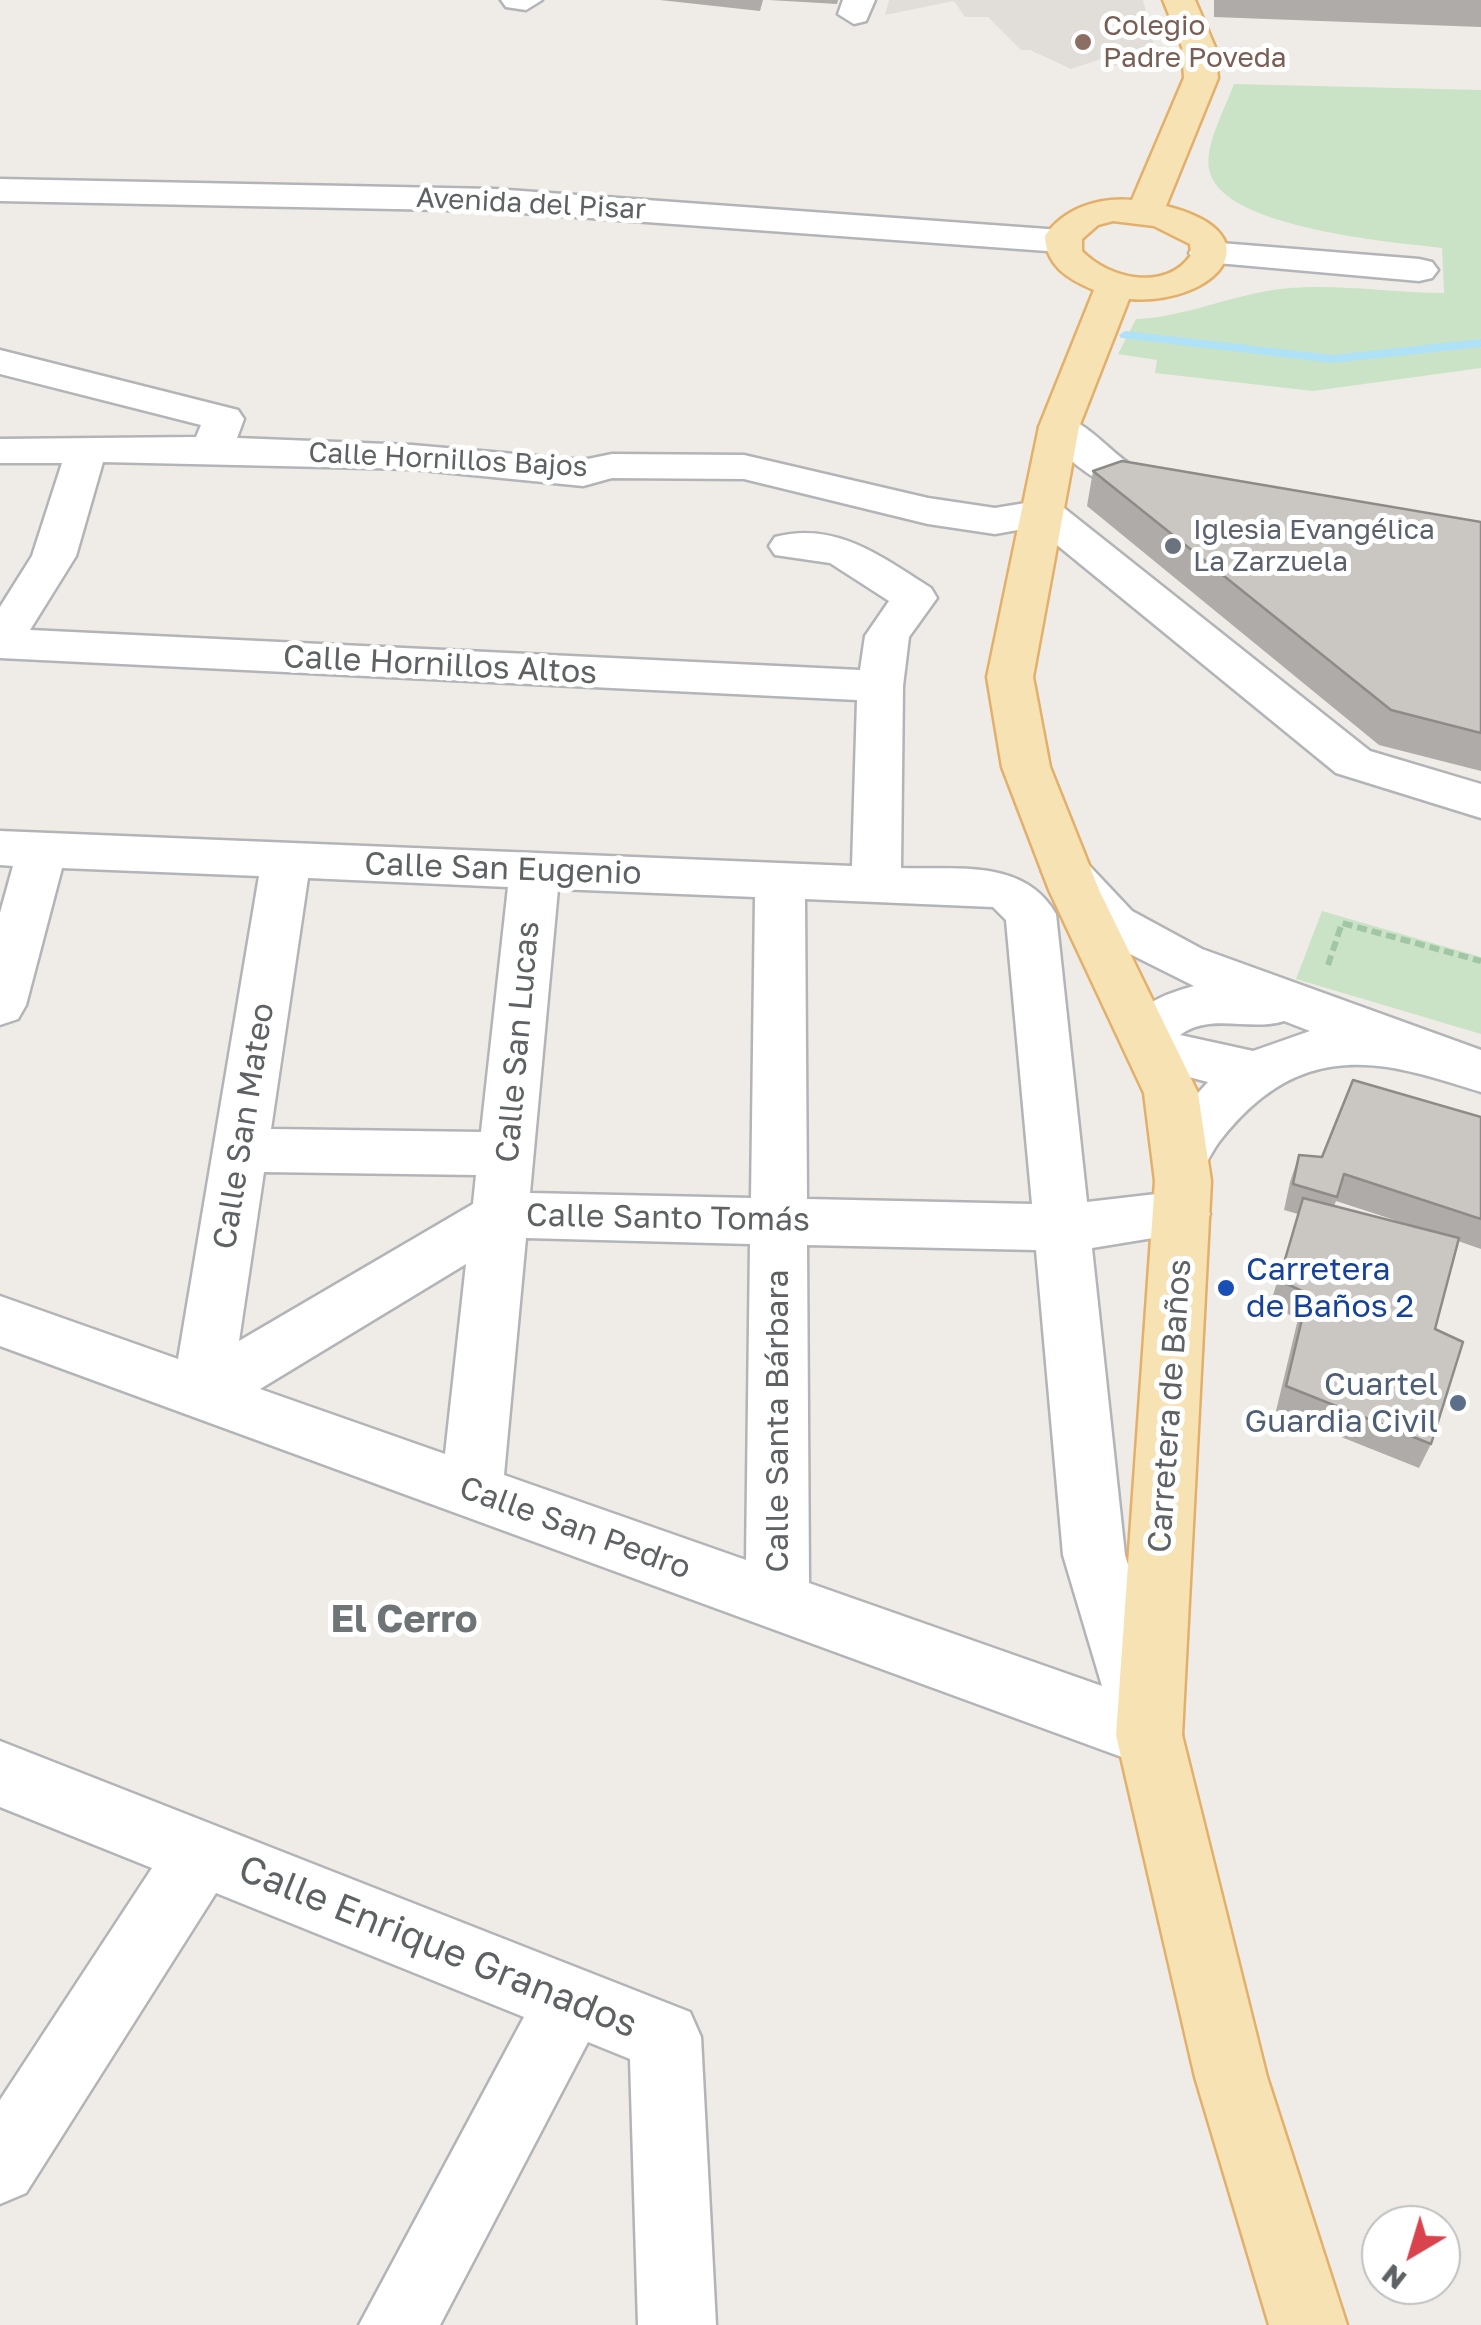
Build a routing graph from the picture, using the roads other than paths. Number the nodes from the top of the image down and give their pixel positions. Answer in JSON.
{"nodes":[{"id":1,"x":516,"y":0,"type":"edge"},
{"id":2,"x":526,"y":0,"type":"edge"},
{"id":3,"x":1179,"y":0,"type":"edge"},
{"id":4,"x":0,"y":190,"type":"edge"},
{"id":5,"x":1146,"y":210,"type":"junction"},
{"id":6,"x":1061,"y":242,"type":"junction"},
{"id":7,"x":1208,"y":253,"type":"junction"},
{"id":8,"x":1419,"y":270,"type":"dead end"},
{"id":9,"x":1116,"y":284,"type":"junction"},
{"id":10,"x":0,"y":362,"type":"edge"},
{"id":11,"x":1059,"y":428,"type":"junction"},
{"id":12,"x":212,"y":448,"type":"junction"},
{"id":13,"x":0,"y":452,"type":"edge"},
{"id":14,"x":86,"y":452,"type":"junction"},
{"id":15,"x":1206,"y":502,"type":"edge"},
{"id":16,"x":1044,"y":513,"type":"junction"},
{"id":17,"x":790,"y":546,"type":"dead end"},
{"id":18,"x":0,"y":643,"type":"edge"},
{"id":19,"x":880,"y":686,"type":"junction"},
{"id":20,"x":1481,"y":802,"type":"edge"},
{"id":21,"x":21,"y":849,"type":"edge"},
{"id":22,"x":286,"y":860,"type":"junction"},
{"id":23,"x":535,"y":870,"type":"junction"},
{"id":24,"x":1067,"y":872,"type":"junction"},
{"id":25,"x":780,"y":880,"type":"junction"},
{"id":26,"x":876,"y":884,"type":"junction"},
{"id":27,"x":0,"y":1005,"type":"edge"},
{"id":28,"x":1342,"y":1022,"type":"junction"},
{"id":29,"x":1147,"y":1043,"type":"junction"},
{"id":30,"x":1424,"y":1054,"type":"junction"},
{"id":31,"x":1481,"y":1071,"type":"edge"},
{"id":32,"x":1256,"y":1072,"type":"junction"},
{"id":33,"x":240,"y":1150,"type":"junction"},
{"id":34,"x":508,"y":1154,"type":"junction"},
{"id":35,"x":1181,"y":1186,"type":"junction"},
{"id":36,"x":502,"y":1214,"type":"junction"},
{"id":37,"x":779,"y":1221,"type":"junction"},
{"id":38,"x":1065,"y":1228,"type":"junction"},
{"id":39,"x":0,"y":1322,"type":"edge"},
{"id":40,"x":202,"y":1393,"type":"junction"},
{"id":41,"x":472,"y":1490,"type":"junction"},
{"id":42,"x":778,"y":1600,"type":"junction"},
{"id":43,"x":1149,"y":1735,"type":"junction"},
{"id":44,"x":0,"y":1774,"type":"edge"},
{"id":45,"x":202,"y":1854,"type":"junction"},
{"id":46,"x":572,"y":2000,"type":"junction"},
{"id":47,"x":0,"y":2167,"type":"edge"},
{"id":48,"x":1306,"y":2322,"type":"edge"},
{"id":49,"x":398,"y":2325,"type":"edge"},
{"id":50,"x":676,"y":2325,"type":"edge"}],
"edges":[{"from":1,"to":2,"type":"street"},
{"from":3,"to":5,"type":"main road"},
{"from":4,"to":6,"type":"street","name":"Avenida del Pisar"},
{"from":5,"to":6,"type":"main road"},
{"from":5,"to":7,"type":"main road"},
{"from":6,"to":9,"type":"main road"},
{"from":7,"to":8,"type":"street"},
{"from":7,"to":9,"type":"main road"},
{"from":9,"to":11,"type":"main road","name":"Carretera de Baños"},
{"from":10,"to":12,"type":"street"},
{"from":11,"to":15,"type":"street"},
{"from":11,"to":16,"type":"main road","name":"Carretera de Baños"},
{"from":12,"to":14,"type":"street","name":"Calle Hornillos Bajos"},
{"from":12,"to":16,"type":"street","name":"Calle Hornillos Bajos"},
{"from":13,"to":14,"type":"street","name":"Calle Hornillos Bajos"},
{"from":14,"to":18,"type":"street"},
{"from":16,"to":20,"type":"street"},
{"from":16,"to":24,"type":"main road","name":"Carretera de Baños"},
{"from":17,"to":19,"type":"street"},
{"from":18,"to":19,"type":"street","name":"Calle Hornillos Altos"},
{"from":19,"to":26,"type":"street"},
{"from":21,"to":22,"type":"street","name":"Calle San Eugenio"},
{"from":21,"to":27,"type":"street"},
{"from":22,"to":23,"type":"street","name":"Calle San Eugenio"},
{"from":22,"to":33,"type":"street","name":"Calle San Mateo"},
{"from":23,"to":25,"type":"street","name":"Calle San Eugenio"},
{"from":23,"to":34,"type":"street","name":"Calle San Lucas"},
{"from":24,"to":28,"type":"street"},
{"from":24,"to":29,"type":"main road","name":"Carretera de Baños"},
{"from":25,"to":26,"type":"street","name":"Calle San Eugenio"},
{"from":25,"to":37,"type":"street","name":"Calle Santa Bárbara"},
{"from":26,"to":38,"type":"street","name":"Calle San Eugenio"},
{"from":28,"to":29,"type":"street"},
{"from":28,"to":30,"type":"street"},
{"from":29,"to":32,"type":"street"},
{"from":29,"to":35,"type":"main road","name":"Carretera de Baños"},
{"from":30,"to":31,"type":"street"},
{"from":30,"to":32,"type":"street"},
{"from":32,"to":35,"type":"street"},
{"from":33,"to":34,"type":"street"},
{"from":33,"to":40,"type":"street","name":"Calle San Mateo"},
{"from":34,"to":36,"type":"street","name":"Calle San Lucas"},
{"from":35,"to":38,"type":"street","name":"Calle Santo Tomás"},
{"from":35,"to":43,"type":"main road","name":"Carretera de Baños"},
{"from":36,"to":37,"type":"street","name":"Calle Santo Tomás"},
{"from":36,"to":40,"type":"street","name":"Calle Santo Tomás"},
{"from":36,"to":41,"type":"street","name":"Calle San Lucas"},
{"from":37,"to":38,"type":"street","name":"Calle Santo Tomás"},
{"from":37,"to":42,"type":"street","name":"Calle Santa Bárbara"},
{"from":38,"to":43,"type":"street"},
{"from":39,"to":40,"type":"street","name":"Calle San Pedro"},
{"from":40,"to":41,"type":"street","name":"Calle San Pedro"},
{"from":41,"to":42,"type":"street","name":"Calle San Pedro"},
{"from":42,"to":43,"type":"street","name":"Calle San Pedro"},
{"from":43,"to":48,"type":"main road","name":"Carretera de Baños"},
{"from":44,"to":45,"type":"street","name":"Calle Enrique Granados"},
{"from":45,"to":46,"type":"street","name":"Calle Enrique Granados"},
{"from":45,"to":47,"type":"street"},
{"from":46,"to":49,"type":"street"},
{"from":46,"to":50,"type":"street","name":"Calle Enrique Granados"}]}
